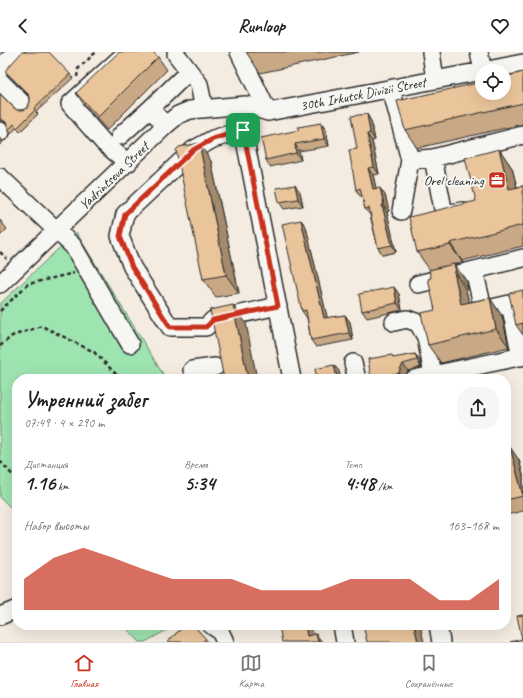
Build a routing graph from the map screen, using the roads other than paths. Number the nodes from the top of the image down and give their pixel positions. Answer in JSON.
{"nodes":[{"id":1,"x":16,"y":52,"type":"edge"},
{"id":2,"x":127,"y":52,"type":"edge"},
{"id":3,"x":239,"y":52,"type":"edge"},
{"id":4,"x":431,"y":52,"type":"edge"},
{"id":5,"x":479,"y":52,"type":"edge"},
{"id":6,"x":176,"y":54,"type":"dead end"},
{"id":7,"x":523,"y":63,"type":"edge"},
{"id":8,"x":482,"y":64,"type":"edge"},
{"id":9,"x":511,"y":65,"type":"edge"},
{"id":10,"x":0,"y":68,"type":"edge"},
{"id":11,"x":475,"y":72,"type":"edge"},
{"id":12,"x":181,"y":79,"type":"dead end"},
{"id":13,"x":435,"y":80,"type":"junction"},
{"id":14,"x":0,"y":81,"type":"edge"},
{"id":15,"x":391,"y":89,"type":"junction"},
{"id":16,"x":24,"y":104,"type":"dead end"},
{"id":17,"x":245,"y":104,"type":"junction"},
{"id":18,"x":150,"y":109,"type":"junction"},
{"id":19,"x":204,"y":109,"type":"junction"},
{"id":20,"x":268,"y":112,"type":"junction"},
{"id":21,"x":166,"y":125,"type":"junction"},
{"id":22,"x":243,"y":130,"type":"junction"},
{"id":23,"x":523,"y":135,"type":"edge"},
{"id":24,"x":120,"y":136,"type":"dead end"},
{"id":25,"x":433,"y":158,"type":"junction"},
{"id":26,"x":410,"y":160,"type":"junction"},
{"id":27,"x":128,"y":162,"type":"junction"},
{"id":28,"x":0,"y":177,"type":"edge"},
{"id":29,"x":473,"y":208,"type":"edge"},
{"id":30,"x":401,"y":210,"type":"dead end"},
{"id":31,"x":58,"y":231,"type":"junction"},
{"id":32,"x":523,"y":258,"type":"edge"},
{"id":33,"x":474,"y":270,"type":"junction"},
{"id":34,"x":0,"y":284,"type":"edge"},
{"id":35,"x":418,"y":284,"type":"dead end"},
{"id":36,"x":520,"y":302,"type":"edge"},
{"id":37,"x":278,"y":306,"type":"junction"},
{"id":38,"x":394,"y":322,"type":"dead end"},
{"id":39,"x":130,"y":344,"type":"dead end"},
{"id":40,"x":522,"y":357,"type":"edge"},
{"id":41,"x":215,"y":367,"type":"dead end"},
{"id":42,"x":192,"y":370,"type":"dead end"},
{"id":43,"x":291,"y":374,"type":"edge"},
{"id":44,"x":433,"y":374,"type":"edge"},
{"id":45,"x":438,"y":374,"type":"edge"},
{"id":46,"x":12,"y":611,"type":"edge"},
{"id":47,"x":0,"y":616,"type":"edge"},
{"id":48,"x":218,"y":630,"type":"edge"},
{"id":49,"x":343,"y":630,"type":"edge"},
{"id":50,"x":439,"y":630,"type":"edge"},
{"id":51,"x":225,"y":642,"type":"edge"},
{"id":52,"x":345,"y":642,"type":"edge"},
{"id":53,"x":441,"y":642,"type":"edge"}],
"edges":[{"from":1,"to":10,"type":"street"},
{"from":2,"to":27,"type":"street"},
{"from":3,"to":20,"type":"street"},
{"from":4,"to":13,"type":"street"},
{"from":5,"to":8,"type":"street"},
{"from":6,"to":19,"type":"street"},
{"from":7,"to":9,"type":"street","name":"30th Irkutsk Divizii Street"},
{"from":11,"to":13,"type":"street","name":"30th Irkutsk Divizii Street"},
{"from":12,"to":18,"type":"street"},
{"from":13,"to":15,"type":"street","name":"30th Irkutsk Divizii Street"},
{"from":14,"to":16,"type":"street"},
{"from":15,"to":20,"type":"street","name":"30th Irkutsk Divizii Street"},
{"from":15,"to":26,"type":"street"},
{"from":17,"to":19,"type":"street","name":"Yadrintseva Street"},
{"from":17,"to":20,"type":"street","name":"30th Irkutsk Divizii Street"},
{"from":17,"to":22,"type":"street"},
{"from":18,"to":21,"type":"street"},
{"from":18,"to":24,"type":"street"},
{"from":19,"to":21,"type":"street","name":"Yadrintseva Street"},
{"from":21,"to":27,"type":"street","name":"Yadrintseva Street"},
{"from":22,"to":37,"type":"street"},
{"from":22,"to":37,"type":"street"},
{"from":23,"to":25,"type":"street"},
{"from":25,"to":26,"type":"street"},
{"from":25,"to":29,"type":"street"},
{"from":26,"to":30,"type":"street"},
{"from":27,"to":31,"type":"street","name":"Yadrintseva Street"},
{"from":28,"to":31,"type":"street"},
{"from":31,"to":34,"type":"street","name":"Yadrintseva Street"},
{"from":31,"to":39,"type":"street"},
{"from":32,"to":33,"type":"street"},
{"from":33,"to":35,"type":"street"},
{"from":33,"to":36,"type":"street"},
{"from":36,"to":40,"type":"street"},
{"from":37,"to":43,"type":"street"},
{"from":38,"to":44,"type":"street"},
{"from":40,"to":45,"type":"street"},
{"from":41,"to":42,"type":"street"},
{"from":46,"to":47,"type":"street"},
{"from":48,"to":51,"type":"street"},
{"from":49,"to":52,"type":"street"},
{"from":50,"to":53,"type":"street"}]}
